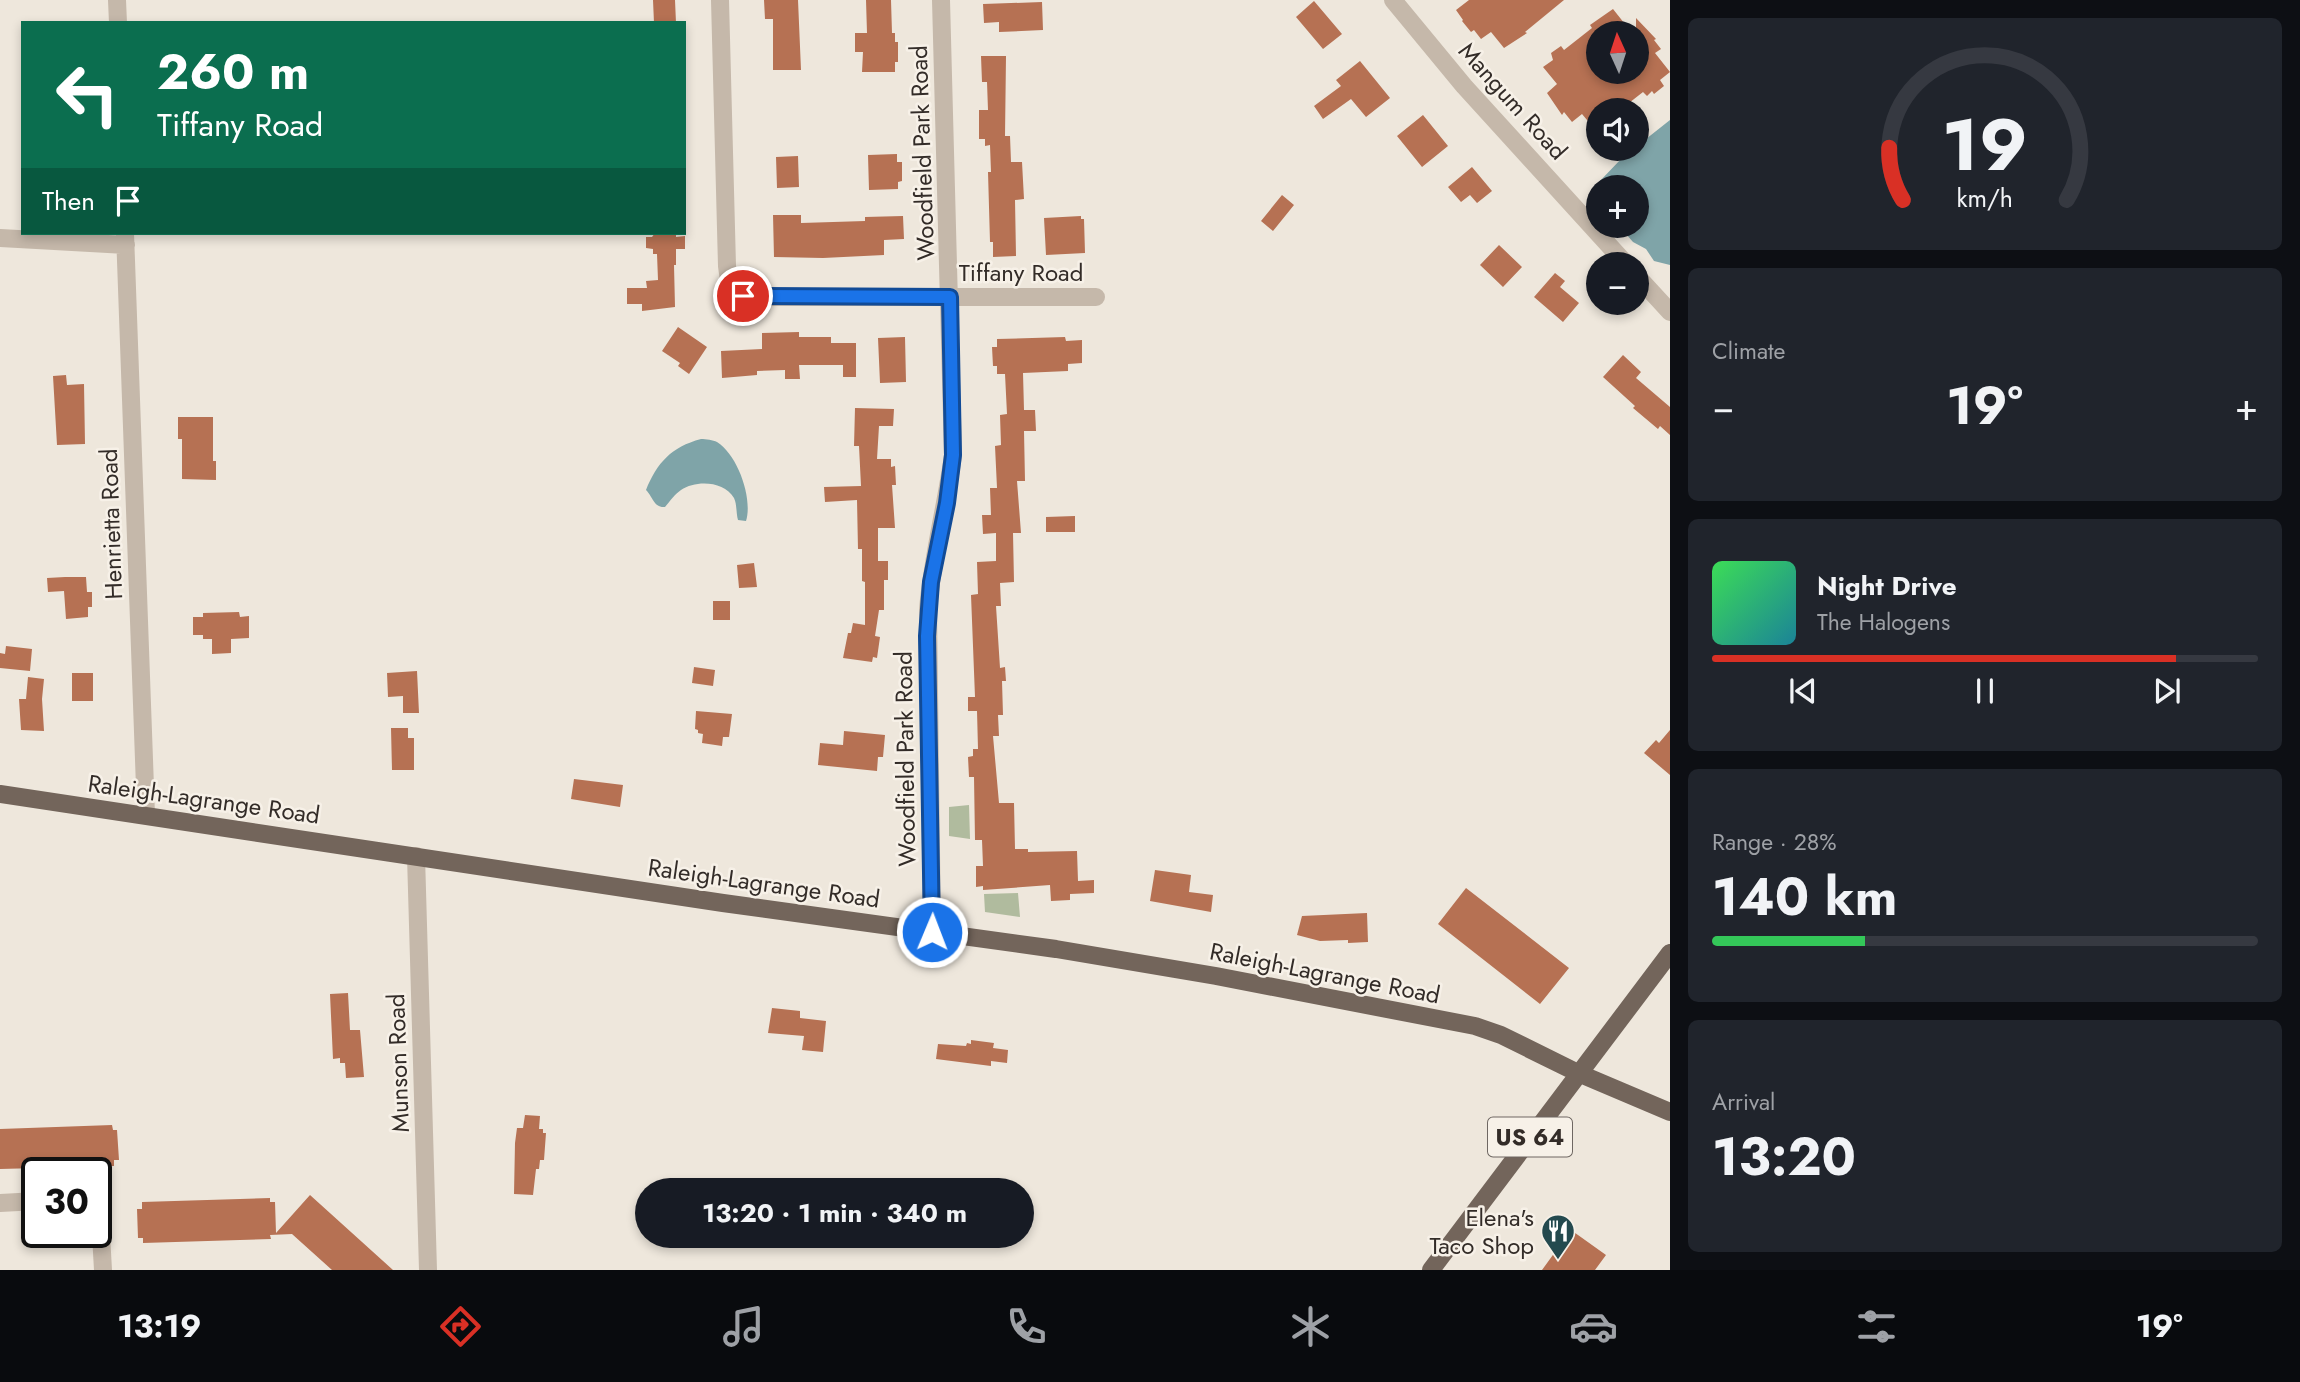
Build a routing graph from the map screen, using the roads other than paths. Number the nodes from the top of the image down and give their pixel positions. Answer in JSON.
{"nodes":[{"id":1,"x":117,"y":0,"type":"edge"},
{"id":2,"x":720,"y":0,"type":"edge"},
{"id":3,"x":941,"y":0,"type":"edge"},
{"id":4,"x":1393,"y":0,"type":"edge"},
{"id":5,"x":118,"y":21,"type":"edge"},
{"id":6,"x":0,"y":238,"type":"edge"},
{"id":7,"x":125,"y":239,"type":"edge"},
{"id":8,"x":1615,"y":252,"type":"edge"},
{"id":9,"x":1649,"y":289,"type":"edge"},
{"id":10,"x":950,"y":297,"type":"junction"},
{"id":11,"x":1096,"y":297,"type":"dead end"},
{"id":12,"x":1670,"y":312,"type":"edge"},
{"id":13,"x":0,"y":794,"type":"edge"},
{"id":14,"x":146,"y":814,"type":"junction"},
{"id":15,"x":416,"y":856,"type":"junction"},
{"id":16,"x":932,"y":932,"type":"junction"},
{"id":17,"x":1670,"y":953,"type":"edge"},
{"id":18,"x":1578,"y":1073,"type":"junction"},
{"id":19,"x":1670,"y":1112,"type":"edge"},
{"id":20,"x":21,"y":1202,"type":"edge"},
{"id":21,"x":0,"y":1203,"type":"edge"},
{"id":22,"x":102,"y":1248,"type":"edge"},
{"id":23,"x":103,"y":1270,"type":"edge"},
{"id":24,"x":428,"y":1270,"type":"edge"},
{"id":25,"x":1431,"y":1270,"type":"edge"}],
"edges":[{"from":1,"to":5,"type":"street"},
{"from":2,"to":10,"type":"street","name":"Tiffany Road"},
{"from":3,"to":10,"type":"street","name":"Woodfield Park Road"},
{"from":4,"to":8,"type":"street","name":"Mangum Road"},
{"from":6,"to":7,"type":"street"},
{"from":7,"to":14,"type":"street","name":"Henrietta Road"},
{"from":9,"to":12,"type":"street"},
{"from":10,"to":11,"type":"street","name":"Tiffany Road"},
{"from":10,"to":16,"type":"street","name":"Woodfield Park Road"},
{"from":13,"to":14,"type":"main road","name":"Raleigh-Lagrange Road"},
{"from":14,"to":15,"type":"main road","name":"Raleigh-Lagrange Road"},
{"from":15,"to":16,"type":"main road","name":"Raleigh-Lagrange Road"},
{"from":15,"to":24,"type":"street","name":"Munson Road"},
{"from":16,"to":18,"type":"main road","name":"Raleigh-Lagrange Road"},
{"from":17,"to":18,"type":"main road","number":"US 64"},
{"from":18,"to":19,"type":"main road","name":"Raleigh-Lagrange Road"},
{"from":18,"to":25,"type":"main road","number":"US 64"},
{"from":20,"to":21,"type":"street"},
{"from":22,"to":23,"type":"street"}]}
